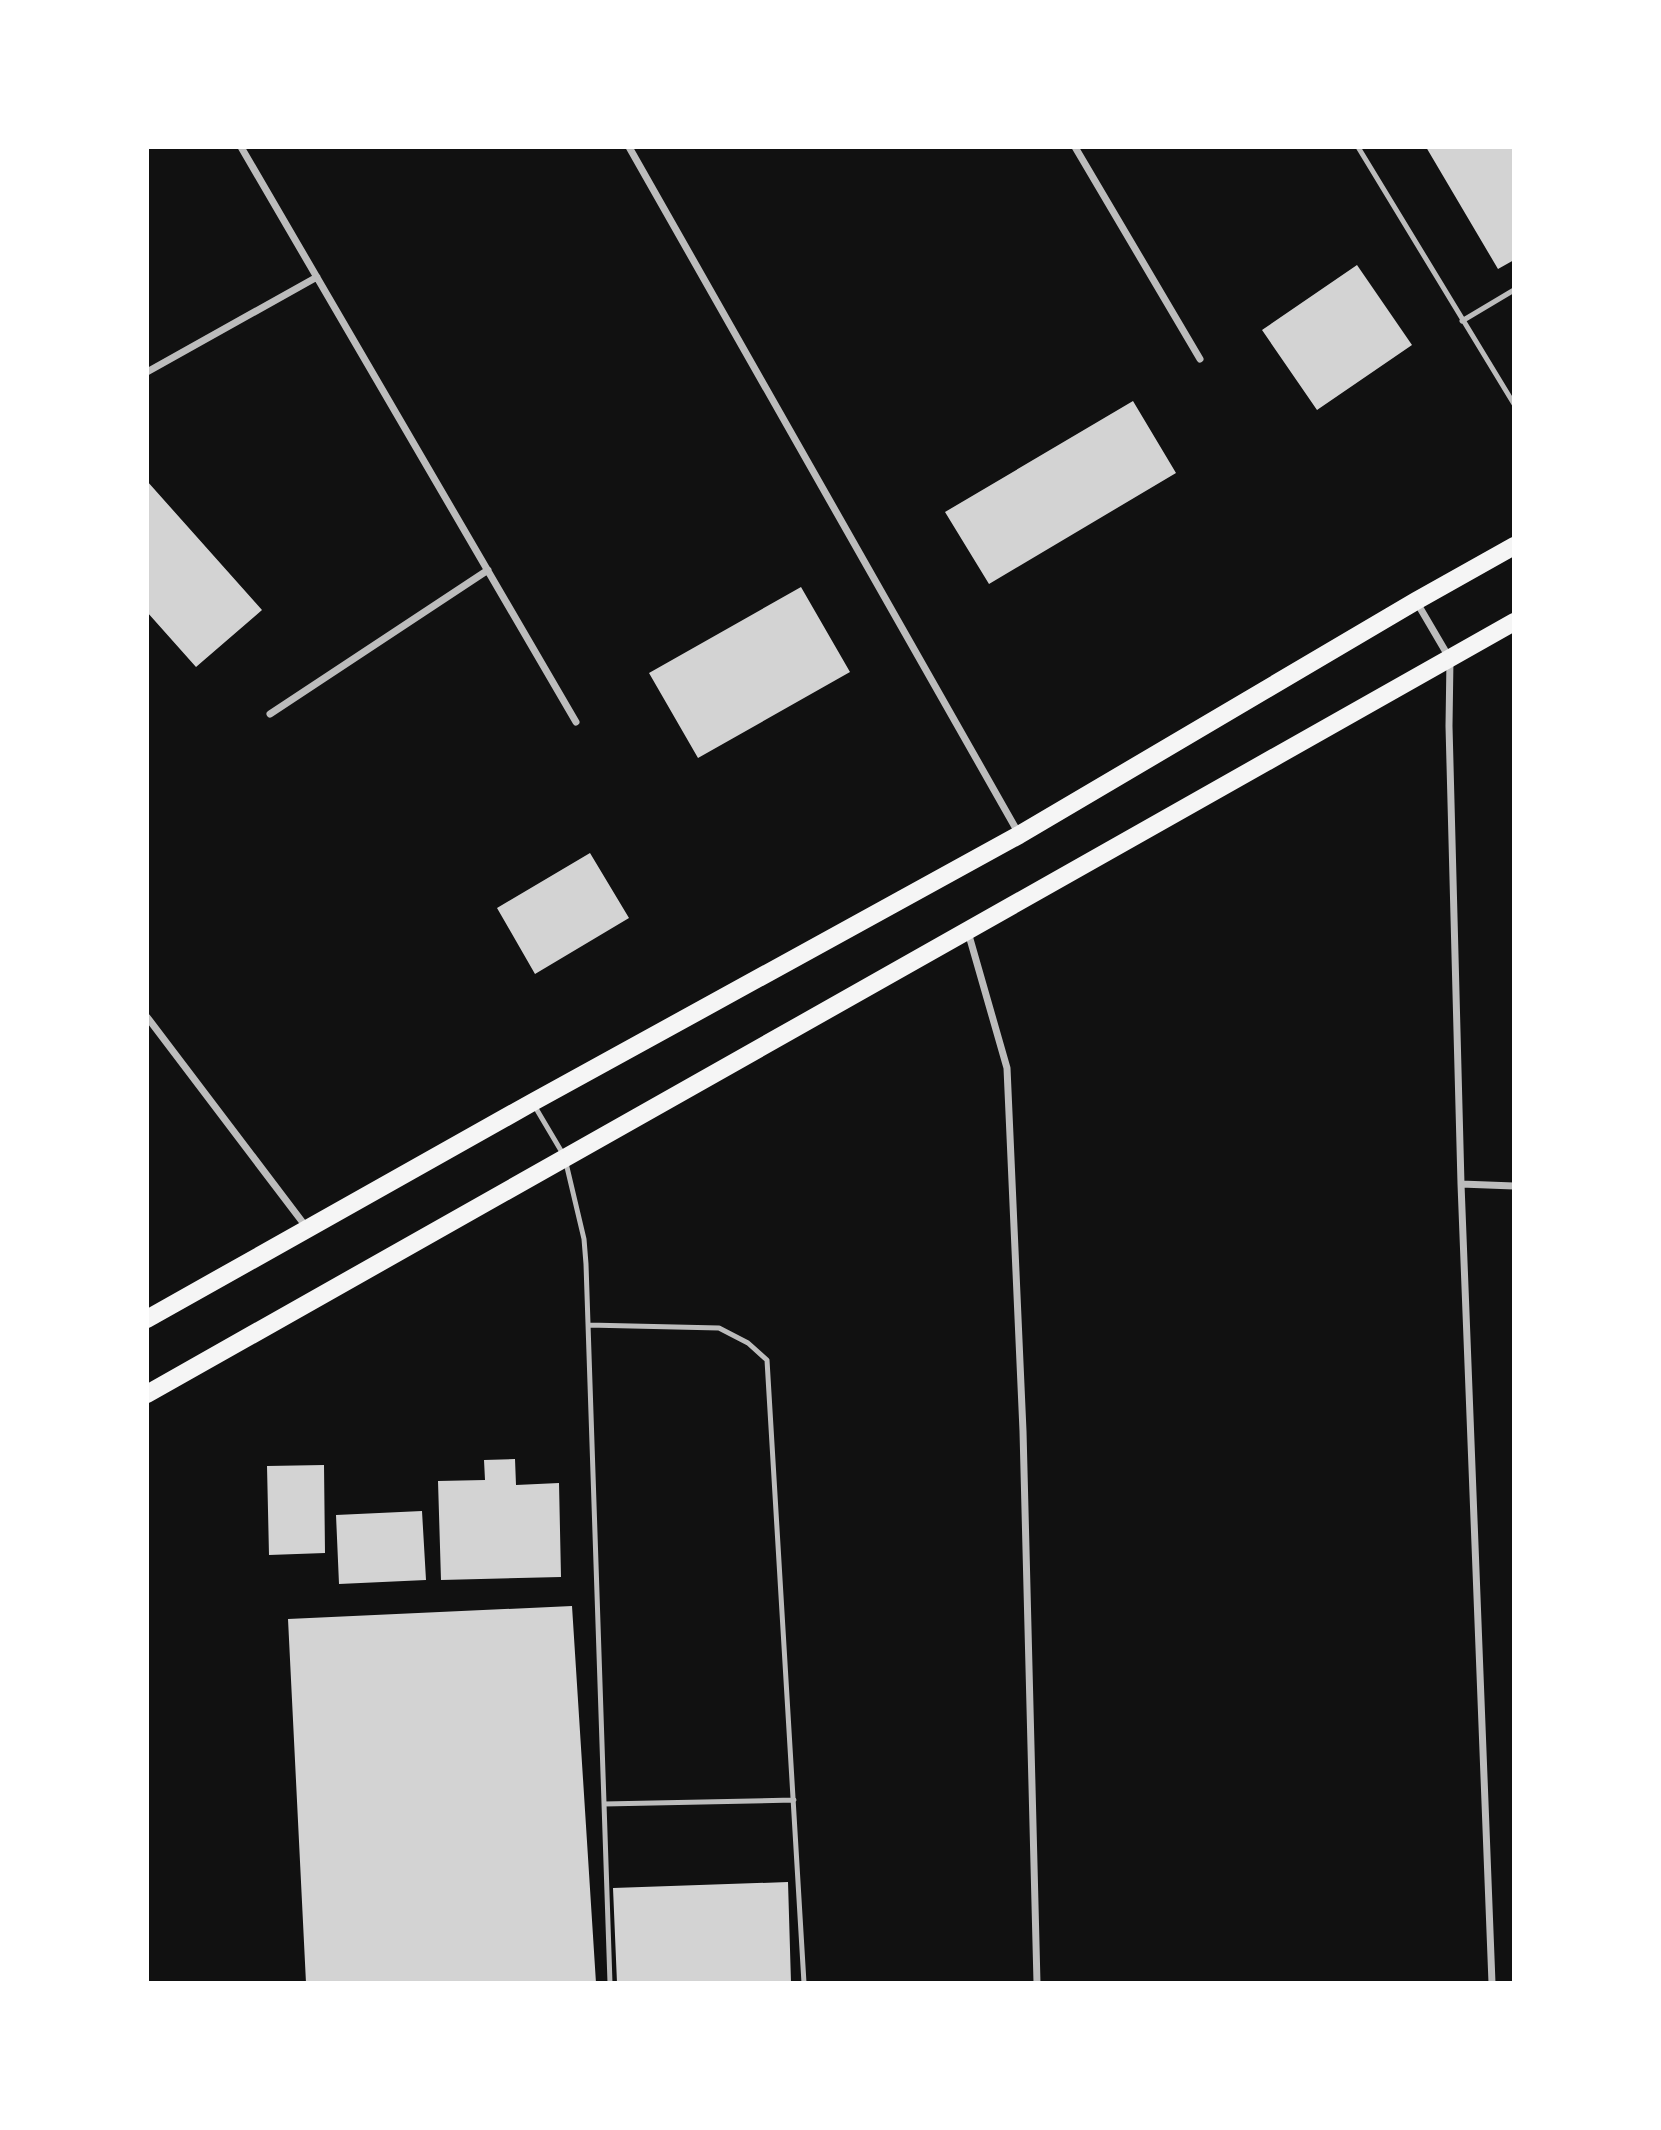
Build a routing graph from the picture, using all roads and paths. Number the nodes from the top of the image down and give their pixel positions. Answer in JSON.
{"nodes":[{"id":1,"x":241,"y":147,"type":"edge"},
{"id":2,"x":628,"y":147,"type":"edge"},
{"id":3,"x":1075,"y":147,"type":"edge"},
{"id":4,"x":1358,"y":147,"type":"edge"},
{"id":5,"x":317,"y":277,"type":"junction"},
{"id":6,"x":1514,"y":290,"type":"edge"},
{"id":7,"x":1462,"y":321,"type":"junction"},
{"id":8,"x":1200,"y":359,"type":"dead end"},
{"id":9,"x":147,"y":373,"type":"edge"},
{"id":10,"x":1514,"y":404,"type":"edge"},
{"id":11,"x":1514,"y":546,"type":"edge"},
{"id":12,"x":488,"y":570,"type":"junction"},
{"id":13,"x":1416,"y":601,"type":"junction"},
{"id":14,"x":1514,"y":622,"type":"edge"},
{"id":15,"x":1450,"y":659,"type":"junction"},
{"id":16,"x":270,"y":714,"type":"dead end"},
{"id":17,"x":576,"y":722,"type":"dead end"},
{"id":18,"x":1019,"y":835,"type":"junction"},
{"id":19,"x":968,"y":931,"type":"junction"},
{"id":20,"x":147,"y":1017,"type":"edge"},
{"id":21,"x":533,"y":1102,"type":"junction"},
{"id":22,"x":565,"y":1158,"type":"junction"},
{"id":23,"x":1461,"y":1184,"type":"junction"},
{"id":24,"x":1514,"y":1186,"type":"edge"},
{"id":25,"x":307,"y":1229,"type":"junction"},
{"id":26,"x":147,"y":1319,"type":"edge"},
{"id":27,"x":588,"y":1325,"type":"junction"},
{"id":28,"x":147,"y":1394,"type":"edge"},
{"id":29,"x":794,"y":1800,"type":"junction"},
{"id":30,"x":604,"y":1804,"type":"junction"},
{"id":31,"x":610,"y":1983,"type":"edge"},
{"id":32,"x":804,"y":1983,"type":"edge"},
{"id":33,"x":1037,"y":1983,"type":"edge"},
{"id":34,"x":1492,"y":1983,"type":"edge"}],
"edges":[{"from":1,"to":5,"type":"street"},
{"from":2,"to":18,"type":"street"},
{"from":3,"to":8,"type":"street"},
{"from":4,"to":7,"type":"lane"},
{"from":5,"to":9,"type":"street"},
{"from":5,"to":12,"type":"street"},
{"from":6,"to":7,"type":"lane"},
{"from":7,"to":10,"type":"lane"},
{"from":11,"to":13,"type":"main road"},
{"from":12,"to":16,"type":"street"},
{"from":12,"to":17,"type":"street"},
{"from":13,"to":15,"type":"street"},
{"from":13,"to":18,"type":"main road"},
{"from":14,"to":15,"type":"main road"},
{"from":15,"to":19,"type":"main road"},
{"from":15,"to":23,"type":"street"},
{"from":18,"to":21,"type":"main road"},
{"from":19,"to":22,"type":"main road"},
{"from":19,"to":33,"type":"street"},
{"from":20,"to":25,"type":"street"},
{"from":21,"to":22,"type":"lane"},
{"from":21,"to":25,"type":"main road"},
{"from":22,"to":27,"type":"lane"},
{"from":22,"to":28,"type":"main road"},
{"from":23,"to":24,"type":"street"},
{"from":23,"to":34,"type":"street"},
{"from":25,"to":26,"type":"main road"},
{"from":27,"to":29,"type":"lane"},
{"from":27,"to":30,"type":"lane"},
{"from":29,"to":30,"type":"lane"},
{"from":29,"to":32,"type":"lane"},
{"from":30,"to":31,"type":"lane"}]}
